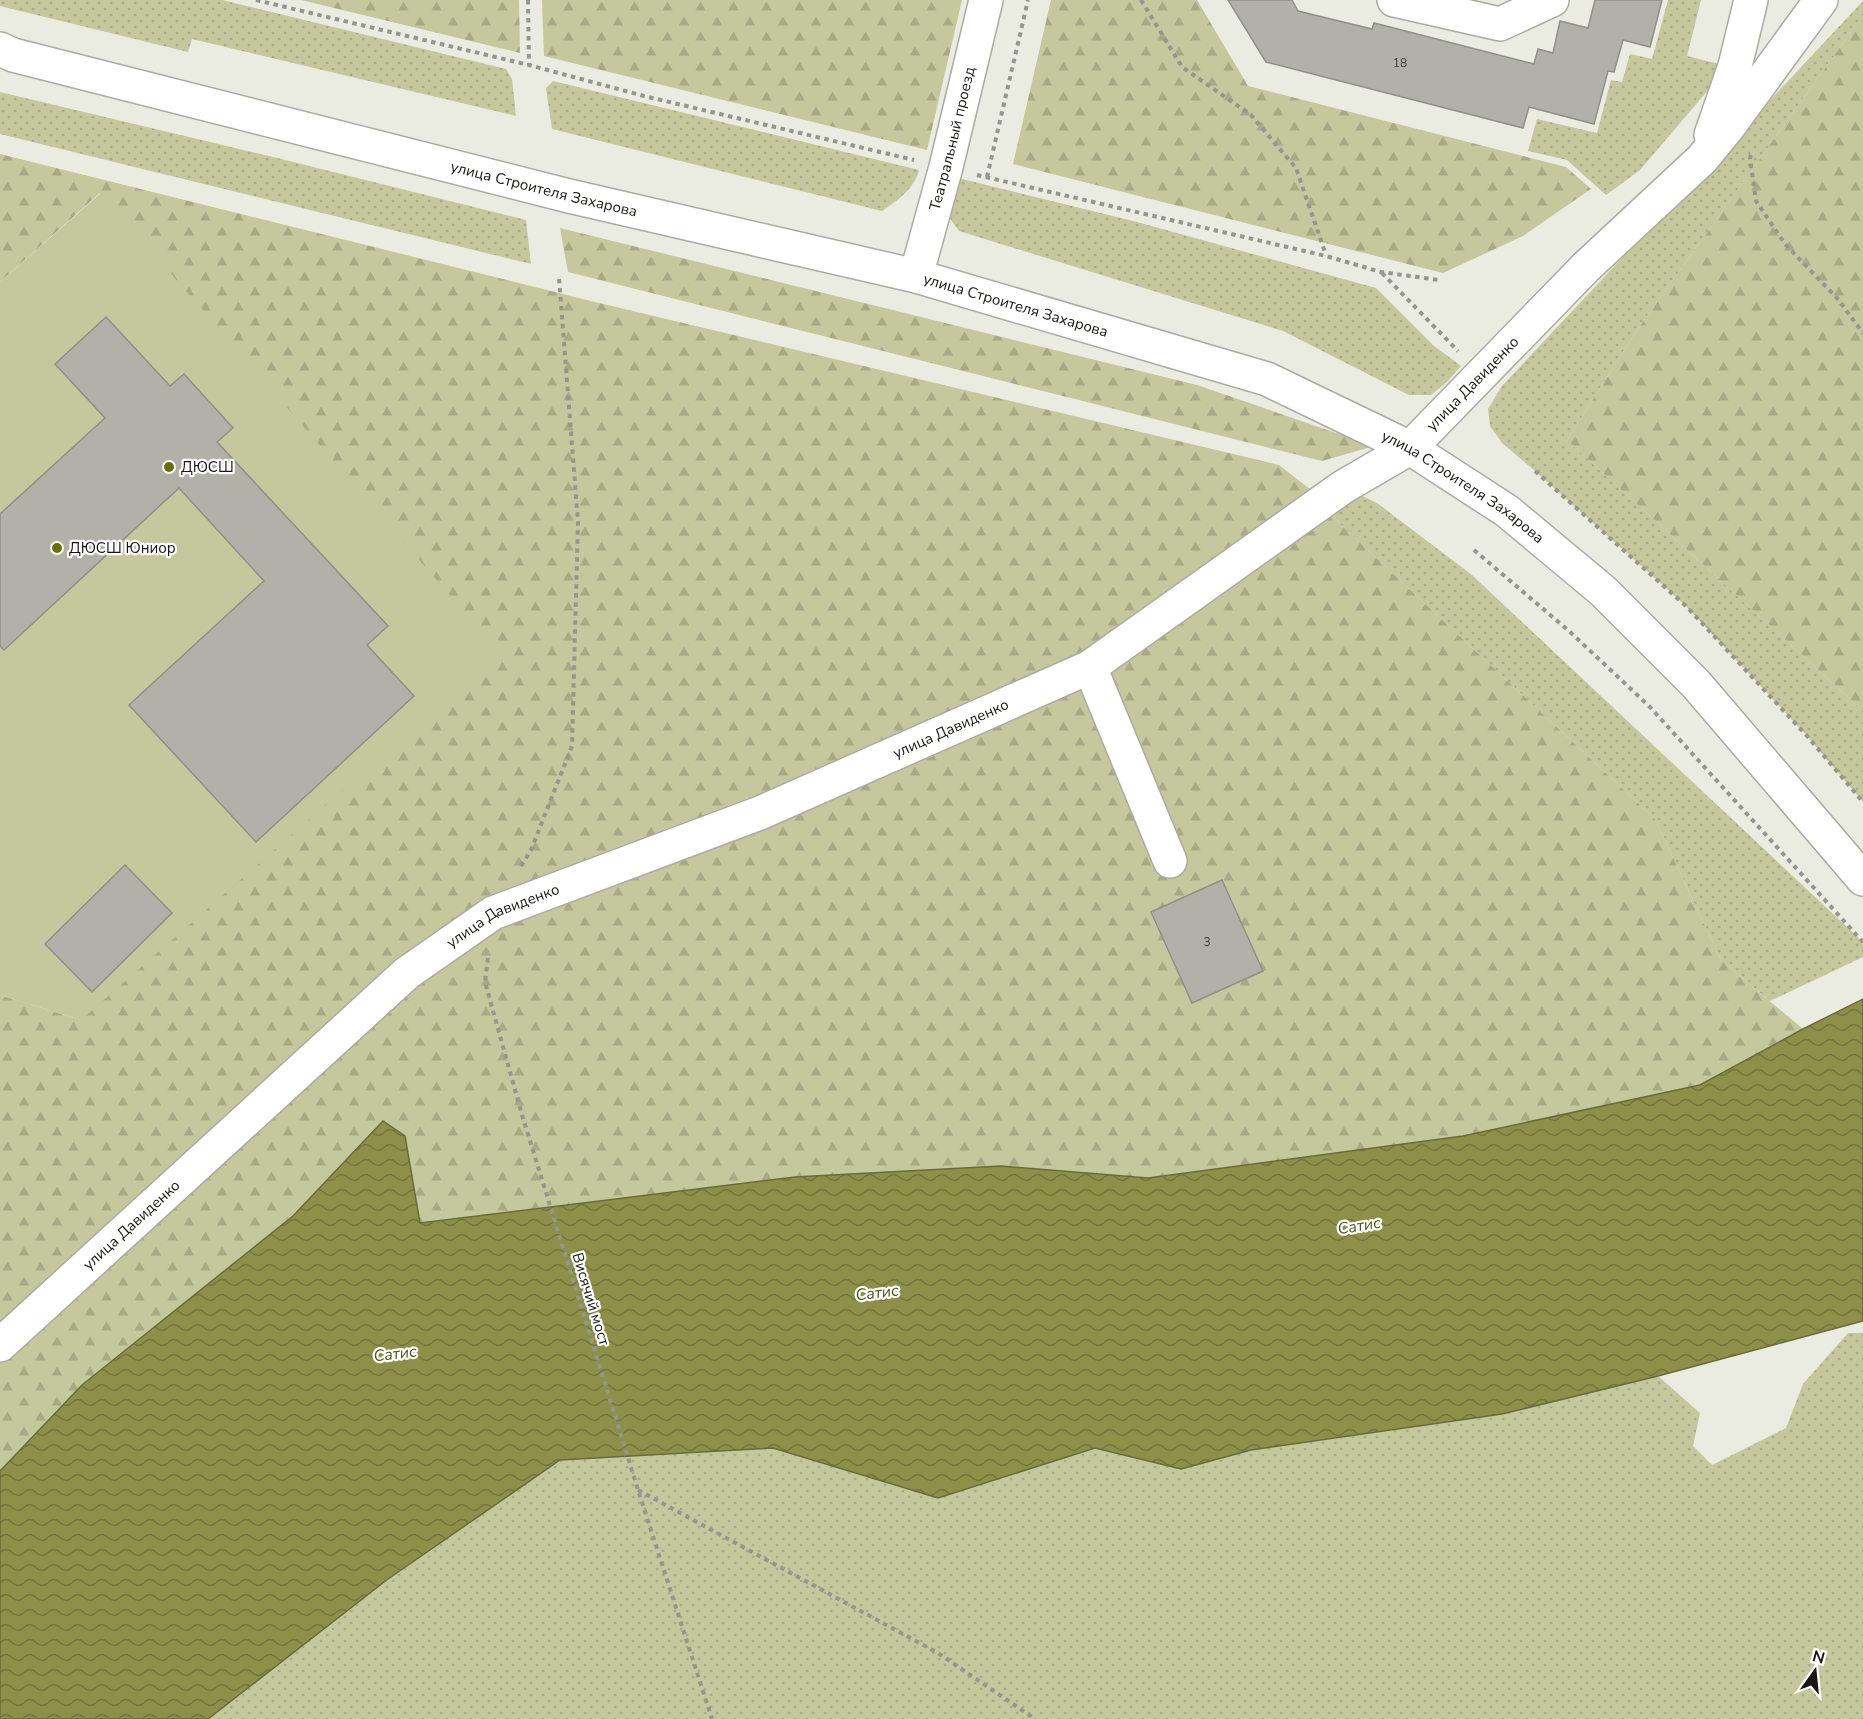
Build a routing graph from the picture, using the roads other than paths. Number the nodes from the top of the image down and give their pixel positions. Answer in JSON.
{"nodes":[{"id":1,"x":986,"y":0,"type":"edge"},
{"id":2,"x":1394,"y":0,"type":"edge"},
{"id":3,"x":1552,"y":0,"type":"edge"},
{"id":4,"x":1751,"y":0,"type":"edge"},
{"id":5,"x":1821,"y":0,"type":"edge"},
{"id":6,"x":0,"y":50,"type":"edge"},
{"id":7,"x":1702,"y":159,"type":"junction"},
{"id":8,"x":916,"y":276,"type":"junction"},
{"id":9,"x":1410,"y":448,"type":"junction"},
{"id":10,"x":1090,"y":667,"type":"junction"},
{"id":11,"x":1170,"y":861,"type":"dead end"},
{"id":12,"x":1863,"y":879,"type":"edge"},
{"id":13,"x":0,"y":1346,"type":"edge"}],
"edges":[{"from":1,"to":8,"type":"street","name":"Театральный проезд"},
{"from":2,"to":3,"type":"street"},
{"from":4,"to":7,"type":"street"},
{"from":5,"to":7,"type":"street","name":"улица Давиденко"},
{"from":6,"to":8,"type":"street","name":"улица Строителя Захарова"},
{"from":7,"to":9,"type":"street","name":"улица Давиденко"},
{"from":8,"to":9,"type":"street","name":"улица Строителя Захарова"},
{"from":9,"to":10,"type":"street","name":"улица Давиденко"},
{"from":9,"to":12,"type":"street","name":"улица Строителя Захарова"},
{"from":10,"to":11,"type":"street"},
{"from":10,"to":13,"type":"street","name":"улица Давиденко"}]}
